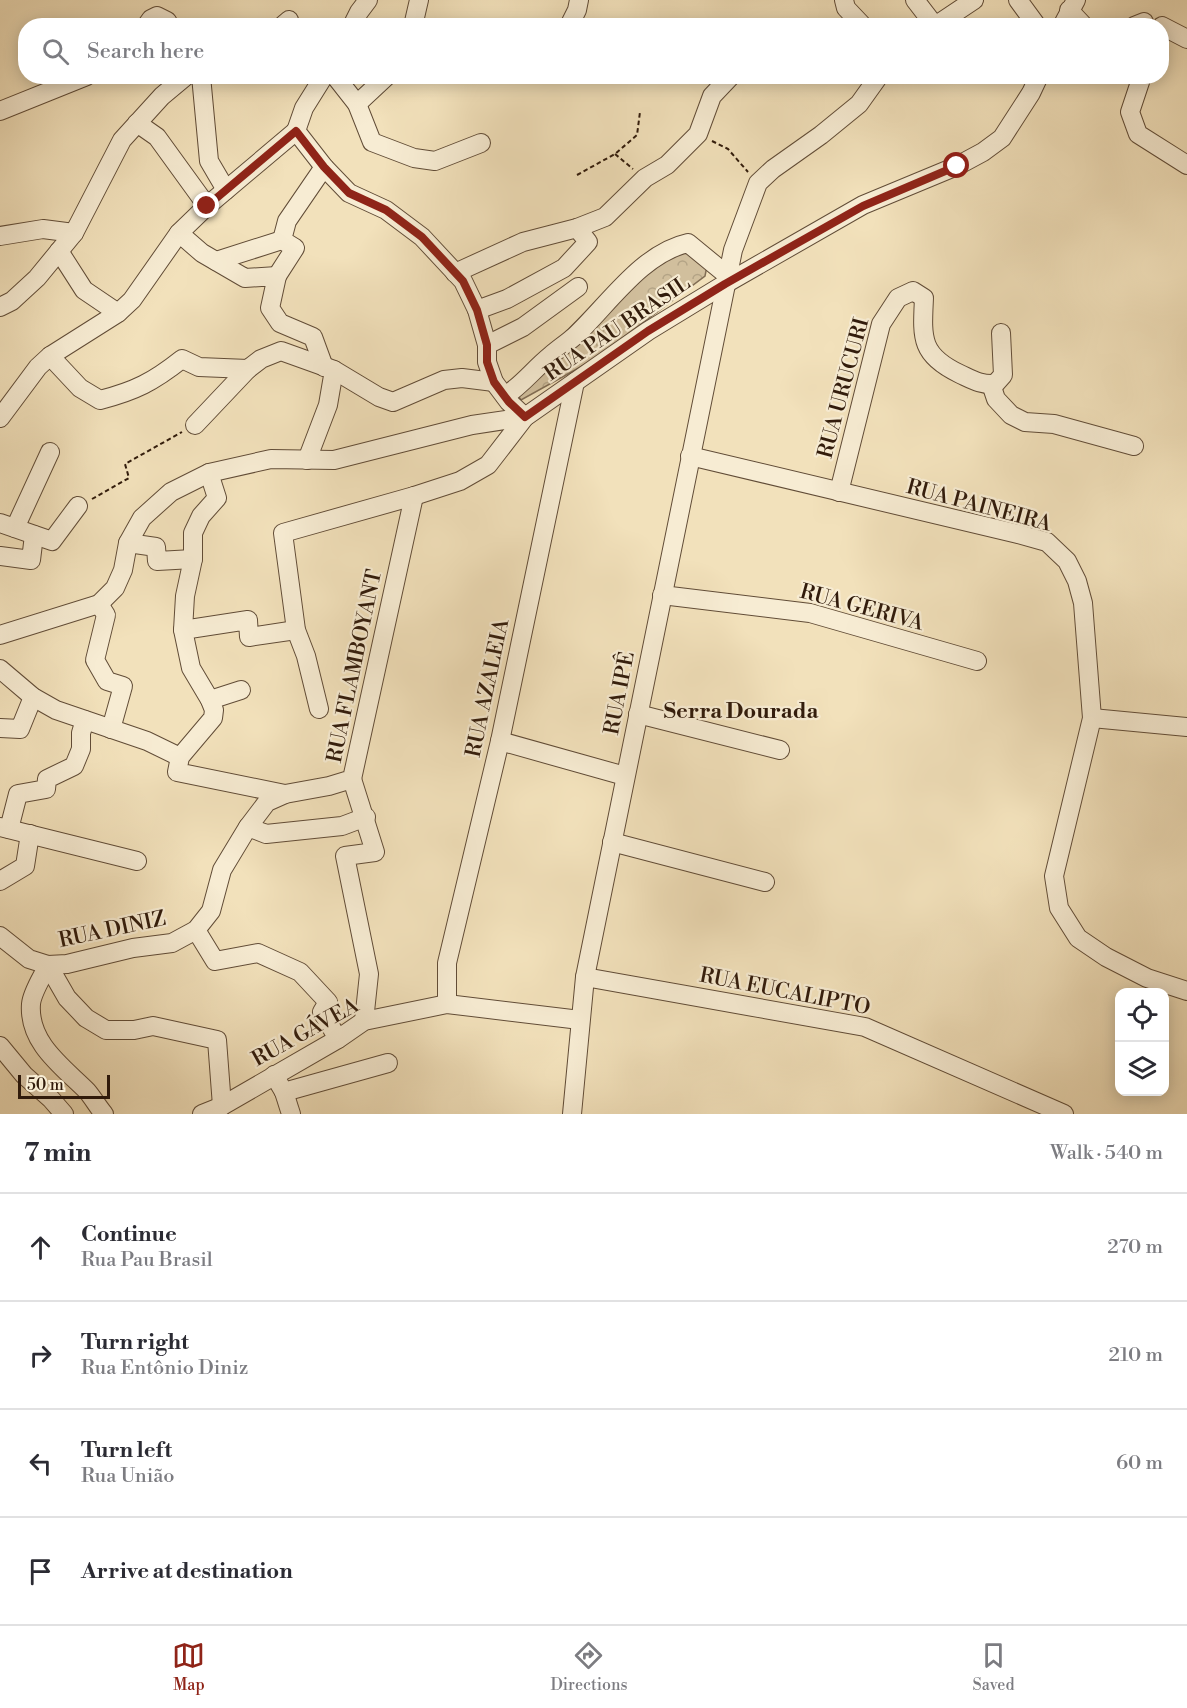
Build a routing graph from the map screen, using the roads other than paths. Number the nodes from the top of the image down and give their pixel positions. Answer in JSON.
{"nodes":[{"id":1,"x":368,"y":0,"type":"edge"},
{"id":2,"x":419,"y":0,"type":"edge"},
{"id":3,"x":579,"y":0,"type":"edge"},
{"id":4,"x":844,"y":0,"type":"edge"},
{"id":5,"x":915,"y":0,"type":"edge"},
{"id":6,"x":974,"y":0,"type":"edge"},
{"id":7,"x":1018,"y":0,"type":"edge"},
{"id":8,"x":356,"y":18,"type":"edge"},
{"id":9,"x":414,"y":18,"type":"edge"},
{"id":10,"x":572,"y":18,"type":"edge"},
{"id":11,"x":855,"y":18,"type":"edge"},
{"id":12,"x":929,"y":18,"type":"edge"},
{"id":13,"x":947,"y":18,"type":"edge"},
{"id":14,"x":1031,"y":18,"type":"edge"},
{"id":15,"x":1169,"y":32,"type":"edge"},
{"id":16,"x":1187,"y":39,"type":"edge"},
{"id":17,"x":67,"y":84,"type":"edge"},
{"id":18,"x":176,"y":84,"type":"edge"},
{"id":19,"x":202,"y":84,"type":"edge"},
{"id":20,"x":319,"y":84,"type":"edge"},
{"id":21,"x":341,"y":84,"type":"edge"},
{"id":22,"x":378,"y":84,"type":"edge"},
{"id":23,"x":723,"y":84,"type":"edge"},
{"id":24,"x":873,"y":84,"type":"edge"},
{"id":25,"x":1035,"y":84,"type":"edge"},
{"id":26,"x":1139,"y":84,"type":"edge"},
{"id":27,"x":357,"y":104,"type":"junction"},
{"id":28,"x":0,"y":111,"type":"edge"},
{"id":29,"x":138,"y":123,"type":"junction"},
{"id":30,"x":296,"y":131,"type":"junction"},
{"id":31,"x":481,"y":143,"type":"dead end"},
{"id":32,"x":1187,"y":165,"type":"edge"},
{"id":33,"x":324,"y":167,"type":"junction"},
{"id":34,"x":226,"y":190,"type":"junction"},
{"id":35,"x":207,"y":206,"type":"junction"},
{"id":36,"x":576,"y":228,"type":"junction"},
{"id":37,"x":75,"y":233,"type":"junction"},
{"id":38,"x":179,"y":233,"type":"junction"},
{"id":39,"x":0,"y":236,"type":"edge"},
{"id":40,"x":282,"y":240,"type":"junction"},
{"id":41,"x":59,"y":251,"type":"junction"},
{"id":42,"x":216,"y":261,"type":"junction"},
{"id":43,"x":455,"y":273,"type":"junction"},
{"id":44,"x":277,"y":276,"type":"junction"},
{"id":45,"x":726,"y":279,"type":"junction"},
{"id":46,"x":578,"y":287,"type":"dead end"},
{"id":47,"x":0,"y":307,"type":"edge"},
{"id":48,"x":477,"y":310,"type":"junction"},
{"id":49,"x":118,"y":313,"type":"junction"},
{"id":50,"x":1002,"y":333,"type":"dead end"},
{"id":51,"x":487,"y":345,"type":"junction"},
{"id":52,"x":50,"y":356,"type":"junction"},
{"id":53,"x":248,"y":369,"type":"junction"},
{"id":54,"x":329,"y":369,"type":"junction"},
{"id":55,"x":494,"y":382,"type":"junction"},
{"id":56,"x":575,"y":382,"type":"junction"},
{"id":57,"x":991,"y":384,"type":"junction"},
{"id":58,"x":505,"y":396,"type":"junction"},
{"id":59,"x":0,"y":416,"type":"edge"},
{"id":60,"x":525,"y":417,"type":"junction"},
{"id":61,"x":195,"y":425,"type":"road end"},
{"id":62,"x":1134,"y":446,"type":"dead end"},
{"id":63,"x":50,"y":452,"type":"dead end"},
{"id":64,"x":690,"y":456,"type":"junction"},
{"id":65,"x":307,"y":460,"type":"junction"},
{"id":66,"x":209,"y":473,"type":"junction"},
{"id":67,"x":838,"y":492,"type":"junction"},
{"id":68,"x":414,"y":496,"type":"junction"},
{"id":69,"x":78,"y":506,"type":"road end"},
{"id":70,"x":7,"y":525,"type":"edge"},
{"id":71,"x":34,"y":535,"type":"junction"},
{"id":72,"x":128,"y":543,"type":"junction"},
{"id":73,"x":0,"y":556,"type":"edge"},
{"id":74,"x":193,"y":559,"type":"junction"},
{"id":75,"x":662,"y":595,"type":"junction"},
{"id":76,"x":99,"y":604,"type":"junction"},
{"id":77,"x":183,"y":630,"type":"junction"},
{"id":78,"x":296,"y":630,"type":"junction"},
{"id":79,"x":0,"y":635,"type":"edge"},
{"id":80,"x":977,"y":661,"type":"dead end"},
{"id":81,"x":0,"y":669,"type":"edge"},
{"id":82,"x":241,"y":690,"type":"dead end"},
{"id":83,"x":33,"y":697,"type":"junction"},
{"id":84,"x":210,"y":700,"type":"junction"},
{"id":85,"x":319,"y":709,"type":"dead end"},
{"id":86,"x":638,"y":714,"type":"junction"},
{"id":87,"x":1092,"y":718,"type":"junction"},
{"id":88,"x":86,"y":720,"type":"junction"},
{"id":89,"x":0,"y":728,"type":"edge"},
{"id":90,"x":1187,"y":728,"type":"edge"},
{"id":91,"x":111,"y":729,"type":"junction"},
{"id":92,"x":500,"y":741,"type":"junction"},
{"id":93,"x":780,"y":750,"type":"dead end"},
{"id":94,"x":180,"y":757,"type":"junction"},
{"id":95,"x":625,"y":776,"type":"junction"},
{"id":96,"x":352,"y":779,"type":"junction"},
{"id":97,"x":285,"y":794,"type":"junction"},
{"id":98,"x":366,"y":817,"type":"junction"},
{"id":99,"x":248,"y":827,"type":"junction"},
{"id":100,"x":4,"y":828,"type":"edge"},
{"id":101,"x":30,"y":834,"type":"junction"},
{"id":102,"x":612,"y":842,"type":"junction"},
{"id":103,"x":137,"y":861,"type":"dead end"},
{"id":104,"x":0,"y":881,"type":"edge"},
{"id":105,"x":765,"y":882,"type":"dead end"},
{"id":106,"x":196,"y":930,"type":"junction"},
{"id":107,"x":0,"y":936,"type":"edge"},
{"id":108,"x":48,"y":965,"type":"junction"},
{"id":109,"x":585,"y":977,"type":"junction"},
{"id":110,"x":1187,"y":991,"type":"edge"},
{"id":111,"x":447,"y":1004,"type":"junction"},
{"id":112,"x":580,"y":1020,"type":"junction"},
{"id":113,"x":364,"y":1021,"type":"junction"},
{"id":114,"x":338,"y":1039,"type":"junction"},
{"id":115,"x":0,"y":1046,"type":"edge"},
{"id":116,"x":388,"y":1063,"type":"dead end"},
{"id":117,"x":274,"y":1075,"type":"junction"},
{"id":118,"x":284,"y":1092,"type":"junction"},
{"id":119,"x":222,"y":1106,"type":"junction"},
{"id":120,"x":1042,"y":1108,"type":"edge"},
{"id":121,"x":64,"y":1114,"type":"edge"},
{"id":122,"x":104,"y":1114,"type":"edge"},
{"id":123,"x":202,"y":1114,"type":"edge"},
{"id":124,"x":291,"y":1114,"type":"edge"},
{"id":125,"x":572,"y":1114,"type":"edge"},
{"id":126,"x":1064,"y":1114,"type":"edge"}],
"edges":[{"from":1,"to":8,"type":"street"},
{"from":2,"to":9,"type":"street"},
{"from":3,"to":10,"type":"street"},
{"from":4,"to":11,"type":"street"},
{"from":5,"to":12,"type":"street"},
{"from":6,"to":13,"type":"street"},
{"from":7,"to":14,"type":"street"},
{"from":15,"to":16,"type":"street"},
{"from":17,"to":28,"type":"street"},
{"from":18,"to":29,"type":"street"},
{"from":19,"to":34,"type":"street"},
{"from":20,"to":30,"type":"street"},
{"from":21,"to":27,"type":"street"},
{"from":22,"to":27,"type":"street"},
{"from":23,"to":36,"type":"street"},
{"from":24,"to":45,"type":"street","name":"RUA IPÊ"},
{"from":25,"to":45,"type":"street","name":"RUA PAU BRASIL"},
{"from":26,"to":32,"type":"street"},
{"from":27,"to":31,"type":"street"},
{"from":29,"to":35,"type":"street"},
{"from":29,"to":37,"type":"street"},
{"from":30,"to":33,"type":"street"},
{"from":30,"to":34,"type":"street"},
{"from":33,"to":40,"type":"street"},
{"from":33,"to":43,"type":"street"},
{"from":34,"to":35,"type":"street"},
{"from":35,"to":38,"type":"street"},
{"from":36,"to":43,"type":"street"},
{"from":36,"to":48,"type":"street"},
{"from":37,"to":39,"type":"street"},
{"from":37,"to":41,"type":"street"},
{"from":38,"to":42,"type":"street"},
{"from":38,"to":49,"type":"street"},
{"from":40,"to":42,"type":"street"},
{"from":40,"to":44,"type":"street"},
{"from":41,"to":47,"type":"street"},
{"from":41,"to":49,"type":"street"},
{"from":42,"to":44,"type":"street"},
{"from":43,"to":48,"type":"street"},
{"from":44,"to":54,"type":"street"},
{"from":45,"to":56,"type":"street","name":"RUA PAU BRASIL"},
{"from":45,"to":58,"type":"street"},
{"from":45,"to":64,"type":"street","name":"RUA IPÊ"},
{"from":46,"to":51,"type":"street"},
{"from":48,"to":51,"type":"street"},
{"from":49,"to":52,"type":"street"},
{"from":50,"to":57,"type":"street"},
{"from":51,"to":55,"type":"street"},
{"from":52,"to":53,"type":"street"},
{"from":52,"to":59,"type":"street"},
{"from":53,"to":54,"type":"street"},
{"from":53,"to":61,"type":"street"},
{"from":54,"to":55,"type":"street"},
{"from":54,"to":65,"type":"street"},
{"from":55,"to":58,"type":"street"},
{"from":56,"to":60,"type":"street","name":"RUA PAU BRASIL"},
{"from":56,"to":92,"type":"street","name":"RUA AZALEIA"},
{"from":57,"to":62,"type":"street"},
{"from":57,"to":67,"type":"street","name":"RUA URUCURI"},
{"from":58,"to":60,"type":"street"},
{"from":60,"to":65,"type":"street"},
{"from":60,"to":68,"type":"street","name":"RUA PAU BRASIL"},
{"from":63,"to":70,"type":"street"},
{"from":64,"to":67,"type":"street","name":"RUA PAINEIRA"},
{"from":64,"to":75,"type":"street","name":"RUA IPÊ"},
{"from":65,"to":66,"type":"street"},
{"from":66,"to":72,"type":"street"},
{"from":66,"to":74,"type":"street"},
{"from":67,"to":87,"type":"street","name":"RUA PAINEIRA"},
{"from":68,"to":78,"type":"street","name":"RUA PAU BRASIL"},
{"from":68,"to":96,"type":"street","name":"RUA FLAMBOYANT"},
{"from":69,"to":71,"type":"street"},
{"from":70,"to":71,"type":"street"},
{"from":71,"to":73,"type":"street"},
{"from":72,"to":74,"type":"street"},
{"from":72,"to":76,"type":"street"},
{"from":74,"to":77,"type":"street"},
{"from":75,"to":80,"type":"street","name":"RUA GERIVA"},
{"from":75,"to":86,"type":"street","name":"RUA IPÊ"},
{"from":76,"to":79,"type":"street"},
{"from":76,"to":91,"type":"street"},
{"from":77,"to":78,"type":"street"},
{"from":77,"to":84,"type":"street"},
{"from":78,"to":85,"type":"street"},
{"from":81,"to":83,"type":"street"},
{"from":82,"to":84,"type":"street"},
{"from":83,"to":88,"type":"street"},
{"from":83,"to":89,"type":"street"},
{"from":84,"to":94,"type":"street"},
{"from":86,"to":93,"type":"street"},
{"from":86,"to":95,"type":"street","name":"RUA IPÊ"},
{"from":87,"to":90,"type":"street"},
{"from":87,"to":110,"type":"street","name":"RUA PAINEIRA"},
{"from":88,"to":91,"type":"street"},
{"from":88,"to":100,"type":"street"},
{"from":91,"to":94,"type":"street"},
{"from":92,"to":95,"type":"street"},
{"from":92,"to":111,"type":"street","name":"RUA AZALEIA"},
{"from":94,"to":97,"type":"street"},
{"from":95,"to":102,"type":"street","name":"RUA IPÊ"},
{"from":96,"to":97,"type":"street","name":"RUA FLAMBOYANT"},
{"from":96,"to":98,"type":"street"},
{"from":97,"to":99,"type":"street","name":"RUA DINIZ"},
{"from":98,"to":99,"type":"street"},
{"from":98,"to":113,"type":"street"},
{"from":99,"to":106,"type":"street","name":"RUA DINIZ"},
{"from":100,"to":101,"type":"street"},
{"from":101,"to":103,"type":"street"},
{"from":101,"to":104,"type":"street"},
{"from":102,"to":105,"type":"street"},
{"from":102,"to":109,"type":"street","name":"RUA IPÊ"},
{"from":106,"to":108,"type":"street","name":"RUA DINIZ"},
{"from":106,"to":114,"type":"street"},
{"from":107,"to":108,"type":"street"},
{"from":108,"to":119,"type":"street"},
{"from":108,"to":122,"type":"street"},
{"from":109,"to":112,"type":"street","name":"RUA IPÊ"},
{"from":109,"to":120,"type":"street","name":"RUA EUCALIPTO"},
{"from":111,"to":112,"type":"street","name":"RUA GÁVEA"},
{"from":111,"to":113,"type":"street","name":"RUA GÁVEA"},
{"from":112,"to":125,"type":"street","name":"RUA IPÊ"},
{"from":113,"to":114,"type":"street","name":"RUA GÁVEA"},
{"from":114,"to":117,"type":"street","name":"RUA GÁVEA"},
{"from":115,"to":121,"type":"street"},
{"from":116,"to":118,"type":"street"},
{"from":117,"to":118,"type":"street"},
{"from":117,"to":119,"type":"street","name":"RUA GÁVEA"},
{"from":118,"to":124,"type":"street"},
{"from":119,"to":123,"type":"street","name":"RUA GÁVEA"},
{"from":120,"to":126,"type":"street","name":"RUA EUCALIPTO"}]}
